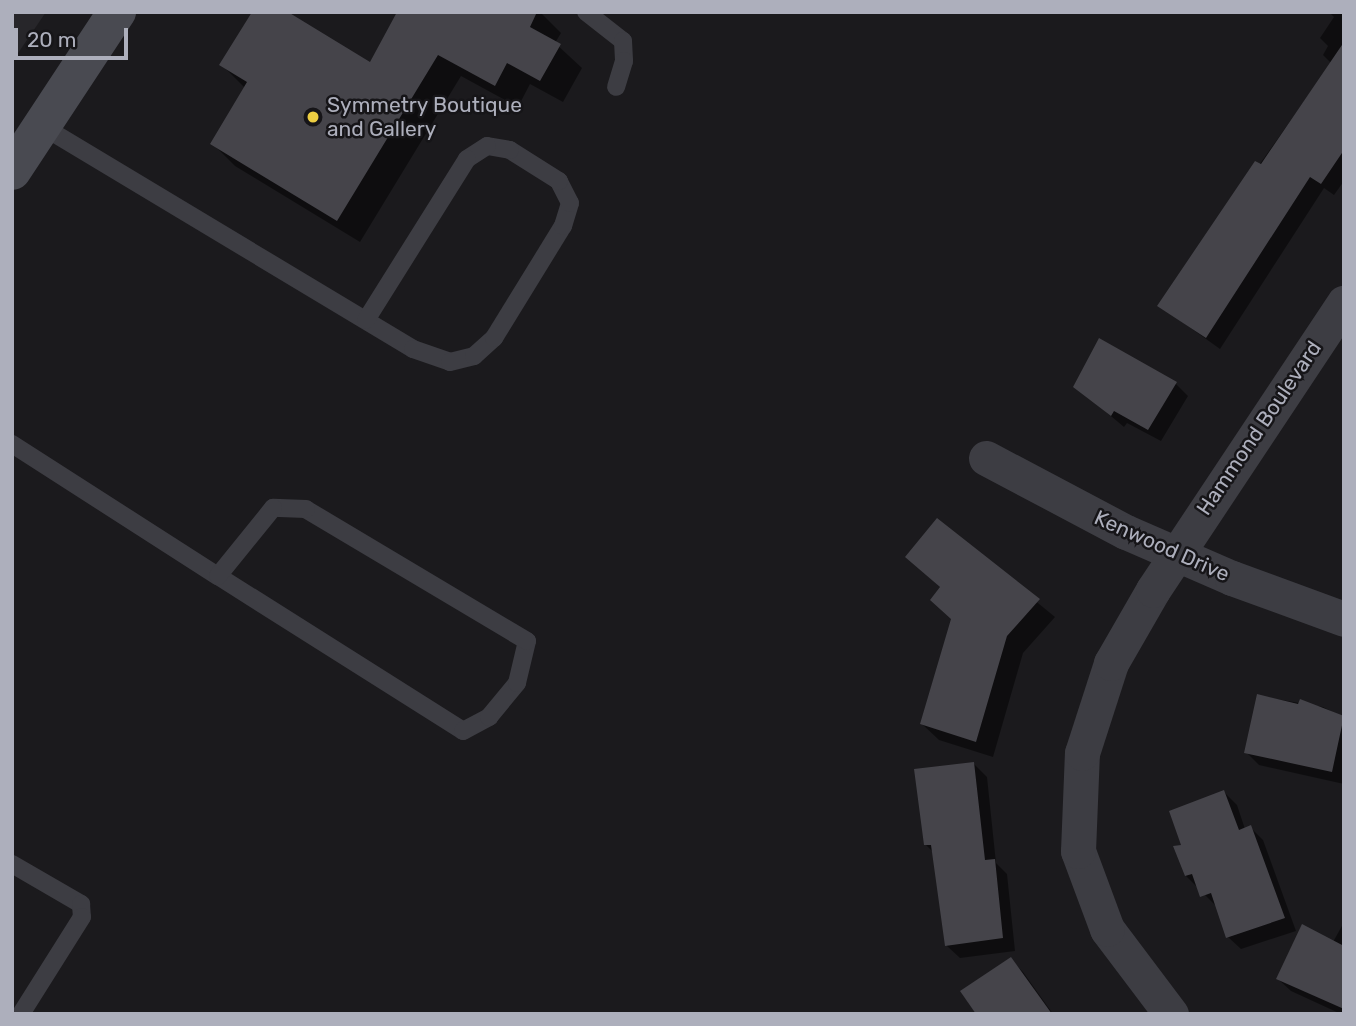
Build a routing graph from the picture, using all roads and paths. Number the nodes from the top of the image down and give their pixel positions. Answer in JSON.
{"nodes":[{"id":1,"x":117,"y":12,"type":"edge"},
{"id":2,"x":586,"y":12,"type":"edge"},
{"id":3,"x":616,"y":87,"type":"dead end"},
{"id":4,"x":42,"y":126,"type":"junction"},
{"id":5,"x":12,"y":171,"type":"edge"},
{"id":6,"x":1344,"y":303,"type":"edge"},
{"id":7,"x":366,"y":320,"type":"junction"},
{"id":8,"x":12,"y":444,"type":"edge"},
{"id":9,"x":986,"y":458,"type":"dead end"},
{"id":10,"x":1175,"y":554,"type":"junction"},
{"id":11,"x":218,"y":576,"type":"junction"},
{"id":12,"x":1344,"y":619,"type":"edge"},
{"id":13,"x":12,"y":864,"type":"edge"},
{"id":14,"x":21,"y":1014,"type":"edge"},
{"id":15,"x":1171,"y":1014,"type":"edge"}],
"edges":[{"from":1,"to":4,"type":"main road"},
{"from":2,"to":3,"type":"lane"},
{"from":4,"to":5,"type":"main road"},
{"from":4,"to":7,"type":"lane"},
{"from":6,"to":10,"type":"street","name":"Hammond Boulevard"},
{"from":7,"to":7,"type":"lane"},
{"from":8,"to":11,"type":"lane"},
{"from":9,"to":10,"type":"street","name":"Kenwood Drive"},
{"from":10,"to":12,"type":"street","name":"Kenwood Drive"},
{"from":10,"to":15,"type":"street","name":"Hammond Boulevard"},
{"from":11,"to":11,"type":"lane"},
{"from":13,"to":14,"type":"lane"}]}
